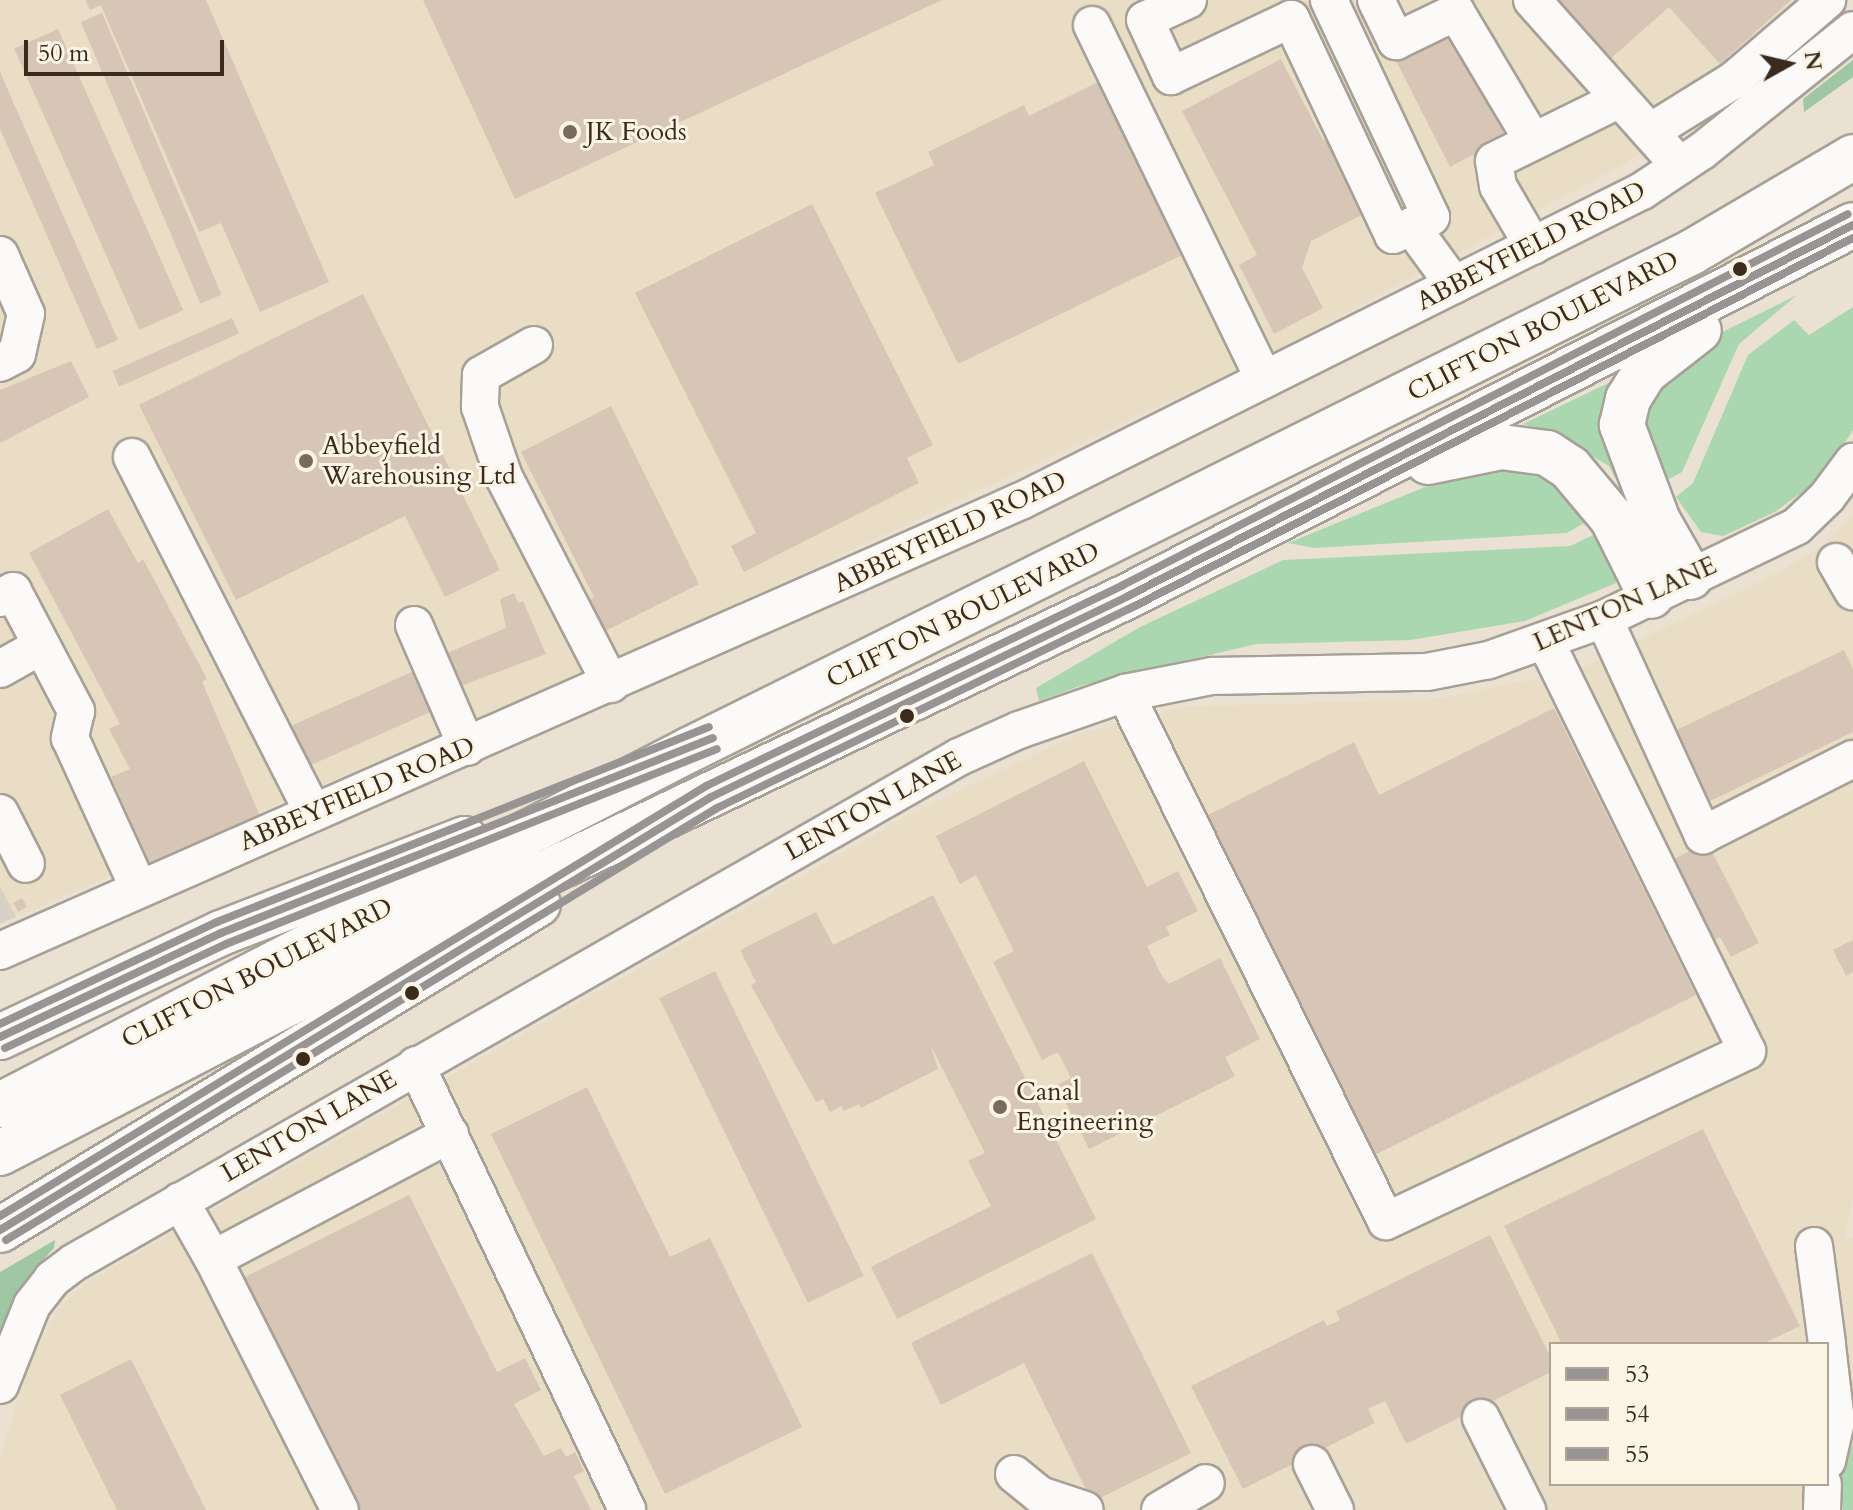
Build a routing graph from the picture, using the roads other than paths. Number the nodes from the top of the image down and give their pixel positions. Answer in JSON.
{"nodes":[{"id":1,"x":1188,"y":0,"type":"edge"},
{"id":2,"x":1329,"y":0,"type":"edge"},
{"id":3,"x":1376,"y":0,"type":"edge"},
{"id":4,"x":1532,"y":0,"type":"edge"},
{"id":5,"x":1827,"y":0,"type":"edge"},
{"id":6,"x":1092,"y":25,"type":"dead end"},
{"id":7,"x":1853,"y":30,"type":"edge"},
{"id":8,"x":1620,"y":99,"type":"junction"},
{"id":9,"x":1650,"y":132,"type":"junction"},
{"id":10,"x":1533,"y":141,"type":"junction"},
{"id":11,"x":1853,"y":157,"type":"edge"},
{"id":12,"x":1680,"y":166,"type":"junction"},
{"id":13,"x":1853,"y":225,"type":"edge"},
{"id":14,"x":1411,"y":226,"type":"junction"},
{"id":15,"x":1533,"y":246,"type":"junction"},
{"id":16,"x":0,"y":255,"type":"edge"},
{"id":17,"x":1454,"y":285,"type":"junction"},
{"id":18,"x":534,"y":345,"type":"dead end"},
{"id":19,"x":0,"y":363,"type":"edge"},
{"id":20,"x":1264,"y":379,"type":"junction"},
{"id":21,"x":132,"y":457,"type":"dead end"},
{"id":22,"x":1853,"y":462,"type":"edge"},
{"id":23,"x":1272,"y":522,"type":"junction"},
{"id":24,"x":1690,"y":577,"type":"junction"},
{"id":25,"x":1651,"y":596,"type":"junction"},
{"id":26,"x":0,"y":598,"type":"edge"},
{"id":27,"x":1604,"y":619,"type":"junction"},
{"id":28,"x":414,"y":625,"type":"dead end"},
{"id":29,"x":1545,"y":641,"type":"junction"},
{"id":30,"x":41,"y":646,"type":"junction"},
{"id":31,"x":0,"y":669,"type":"edge"},
{"id":32,"x":611,"y":684,"type":"junction"},
{"id":33,"x":1125,"y":693,"type":"junction"},
{"id":34,"x":467,"y":747,"type":"junction"},
{"id":35,"x":689,"y":750,"type":"junction"},
{"id":36,"x":1853,"y":759,"type":"edge"},
{"id":37,"x":711,"y":797,"type":"junction"},
{"id":38,"x":0,"y":813,"type":"edge"},
{"id":39,"x":313,"y":813,"type":"junction"},
{"id":40,"x":26,"y":864,"type":"dead end"},
{"id":41,"x":139,"y":889,"type":"junction"},
{"id":42,"x":0,"y":951,"type":"edge"},
{"id":43,"x":0,"y":1037,"type":"edge"},
{"id":44,"x":416,"y":1065,"type":"junction"},
{"id":45,"x":79,"y":1089,"type":"junction"},
{"id":46,"x":0,"y":1105,"type":"edge"},
{"id":47,"x":450,"y":1134,"type":"junction"},
{"id":48,"x":0,"y":1153,"type":"edge"},
{"id":49,"x":180,"y":1201,"type":"junction"},
{"id":50,"x":0,"y":1230,"type":"edge"},
{"id":51,"x":1814,"y":1246,"type":"dead end"},
{"id":52,"x":213,"y":1259,"type":"junction"},
{"id":53,"x":1827,"y":1342,"type":"edge"},
{"id":54,"x":1829,"y":1362,"type":"edge"},
{"id":55,"x":0,"y":1385,"type":"edge"},
{"id":56,"x":1481,"y":1418,"type":"dead end"},
{"id":57,"x":1829,"y":1452,"type":"edge"},
{"id":58,"x":1312,"y":1464,"type":"dead end"},
{"id":59,"x":1014,"y":1474,"type":"dead end"},
{"id":60,"x":1206,"y":1483,"type":"dead end"},
{"id":61,"x":1823,"y":1486,"type":"edge"},
{"id":62,"x":1164,"y":1509,"type":"edge"},
{"id":63,"x":340,"y":1510,"type":"edge"},
{"id":64,"x":627,"y":1510,"type":"edge"},
{"id":65,"x":1085,"y":1510,"type":"edge"},
{"id":66,"x":1335,"y":1510,"type":"edge"},
{"id":67,"x":1527,"y":1510,"type":"edge"},
{"id":68,"x":1822,"y":1510,"type":"edge"}],
"edges":[{"from":1,"to":14,"type":"street"},
{"from":2,"to":14,"type":"street"},
{"from":3,"to":10,"type":"street"},
{"from":4,"to":8,"type":"street"},
{"from":5,"to":9,"type":"street"},
{"from":6,"to":20,"type":"street"},
{"from":7,"to":12,"type":"street","name":"ABBEYFIELD ROAD"},
{"from":8,"to":9,"type":"street"},
{"from":8,"to":10,"type":"street"},
{"from":9,"to":12,"type":"street"},
{"from":10,"to":15,"type":"street"},
{"from":11,"to":35,"type":"highway","name":"CLIFTON BOULEVARD"},
{"from":12,"to":15,"type":"street","name":"ABBEYFIELD ROAD"},
{"from":13,"to":23,"type":"highway","name":"CLIFTON BOULEVARD"},
{"from":13,"to":24,"type":"highway"},
{"from":14,"to":17,"type":"street"},
{"from":15,"to":17,"type":"street","name":"ABBEYFIELD ROAD"},
{"from":16,"to":19,"type":"street"},
{"from":17,"to":20,"type":"street","name":"ABBEYFIELD ROAD"},
{"from":18,"to":32,"type":"street"},
{"from":20,"to":32,"type":"street","name":"ABBEYFIELD ROAD"},
{"from":21,"to":39,"type":"street"},
{"from":22,"to":24,"type":"street","name":"LENTON LANE"},
{"from":23,"to":25,"type":"highway"},
{"from":23,"to":37,"type":"highway","name":"CLIFTON BOULEVARD"},
{"from":24,"to":25,"type":"street","name":"LENTON LANE"},
{"from":25,"to":27,"type":"street","name":"LENTON LANE"},
{"from":26,"to":30,"type":"street"},
{"from":27,"to":29,"type":"street","name":"LENTON LANE"},
{"from":27,"to":36,"type":"street"},
{"from":28,"to":34,"type":"street"},
{"from":29,"to":33,"type":"street","name":"LENTON LANE"},
{"from":29,"to":33,"type":"street"},
{"from":30,"to":31,"type":"street"},
{"from":30,"to":41,"type":"street"},
{"from":32,"to":34,"type":"street","name":"ABBEYFIELD ROAD"},
{"from":33,"to":44,"type":"street","name":"LENTON LANE"},
{"from":34,"to":39,"type":"street","name":"ABBEYFIELD ROAD"},
{"from":35,"to":43,"type":"highway"},
{"from":35,"to":45,"type":"highway","name":"CLIFTON BOULEVARD"},
{"from":37,"to":45,"type":"highway","name":"CLIFTON BOULEVARD"},
{"from":37,"to":50,"type":"highway"},
{"from":38,"to":40,"type":"street"},
{"from":39,"to":41,"type":"street","name":"ABBEYFIELD ROAD"},
{"from":41,"to":42,"type":"street","name":"ABBEYFIELD ROAD"},
{"from":44,"to":47,"type":"street"},
{"from":44,"to":49,"type":"street","name":"LENTON LANE"},
{"from":45,"to":46,"type":"highway"},
{"from":45,"to":48,"type":"highway"},
{"from":47,"to":52,"type":"street"},
{"from":47,"to":64,"type":"street"},
{"from":49,"to":52,"type":"street"},
{"from":49,"to":55,"type":"street","name":"LENTON LANE"},
{"from":51,"to":53,"type":"street"},
{"from":52,"to":63,"type":"street"},
{"from":54,"to":57,"type":"street"},
{"from":56,"to":67,"type":"street"},
{"from":58,"to":66,"type":"street"},
{"from":59,"to":65,"type":"street"},
{"from":60,"to":62,"type":"street"},
{"from":61,"to":68,"type":"street"}]}
